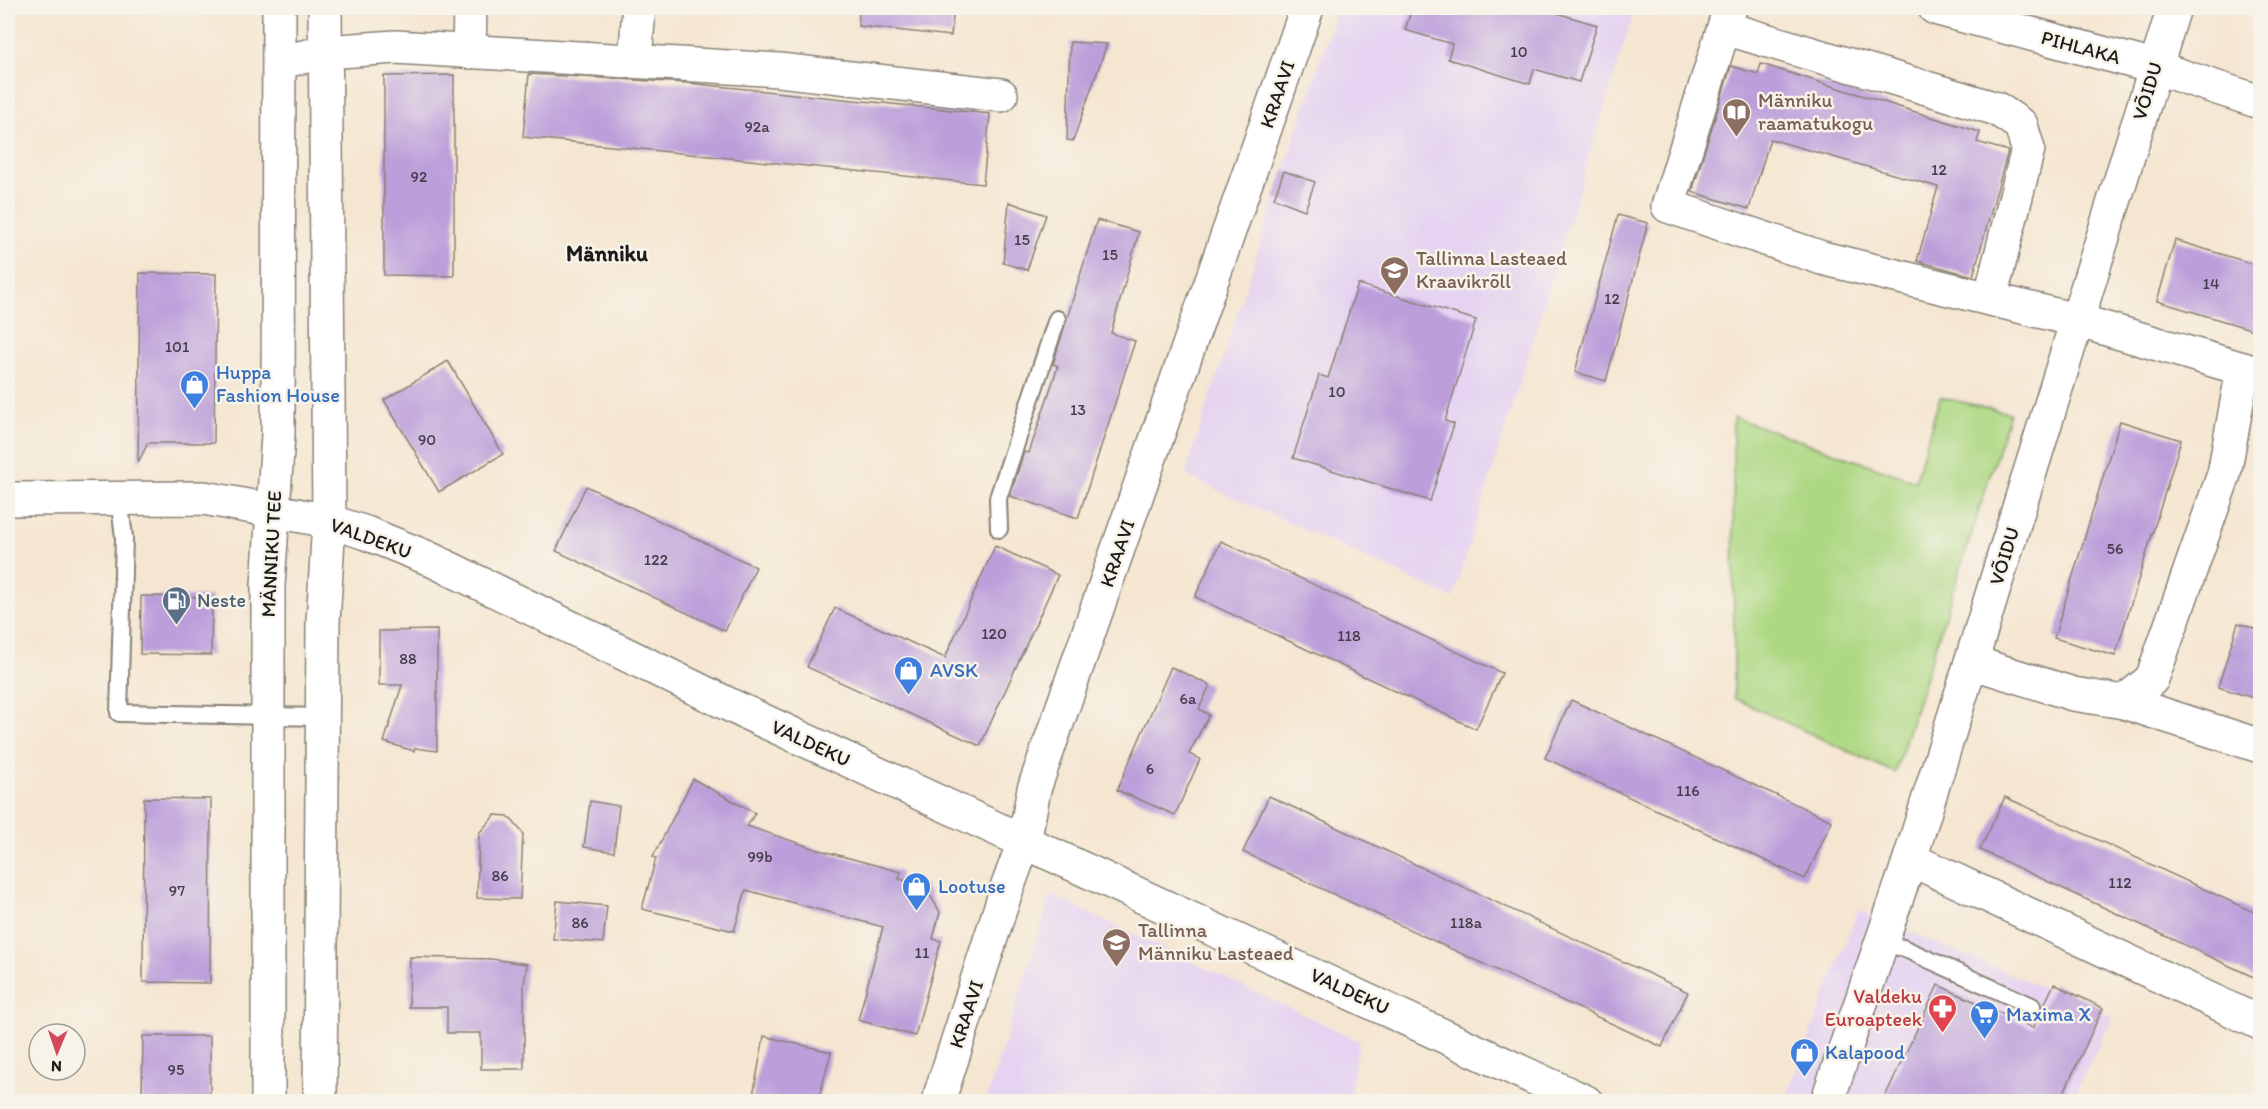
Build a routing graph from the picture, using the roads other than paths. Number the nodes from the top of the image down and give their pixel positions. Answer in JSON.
{"nodes":[{"id":1,"x":279,"y":8,"type":"edge"},
{"id":2,"x":326,"y":8,"type":"edge"},
{"id":3,"x":470,"y":8,"type":"edge"},
{"id":4,"x":639,"y":8,"type":"edge"},
{"id":5,"x":1307,"y":8,"type":"edge"},
{"id":6,"x":1935,"y":8,"type":"edge"},
{"id":7,"x":2174,"y":8,"type":"edge"},
{"id":8,"x":1727,"y":18,"type":"edge"},
{"id":9,"x":326,"y":52,"type":"junction"},
{"id":10,"x":469,"y":52,"type":"junction"},
{"id":11,"x":635,"y":61,"type":"junction"},
{"id":12,"x":280,"y":62,"type":"junction"},
{"id":13,"x":2154,"y":67,"type":"junction"},
{"id":14,"x":1001,"y":96,"type":"dead end"},
{"id":15,"x":2260,"y":102,"type":"edge"},
{"id":16,"x":1990,"y":299,"type":"junction"},
{"id":17,"x":1057,"y":319,"type":"dead end"},
{"id":18,"x":2076,"y":321,"type":"junction"},
{"id":19,"x":2252,"y":371,"type":"edge"},
{"id":20,"x":119,"y":498,"type":"junction"},
{"id":21,"x":8,"y":499,"type":"edge"},
{"id":22,"x":273,"y":511,"type":"junction"},
{"id":23,"x":329,"y":521,"type":"junction"},
{"id":24,"x":999,"y":530,"type":"dead end"},
{"id":25,"x":1971,"y":663,"type":"junction"},
{"id":26,"x":2124,"y":702,"type":"junction"},
{"id":27,"x":267,"y":714,"type":"junction"},
{"id":28,"x":322,"y":717,"type":"junction"},
{"id":29,"x":2260,"y":746,"type":"edge"},
{"id":30,"x":1024,"y":842,"type":"junction"},
{"id":31,"x":1910,"y":859,"type":"junction"},
{"id":32,"x":1881,"y":943,"type":"junction"},
{"id":33,"x":2032,"y":1006,"type":"dead end"},
{"id":34,"x":2260,"y":1023,"type":"edge"},
{"id":35,"x":268,"y":1101,"type":"edge"},
{"id":36,"x":320,"y":1101,"type":"edge"},
{"id":37,"x":938,"y":1101,"type":"edge"},
{"id":38,"x":1586,"y":1101,"type":"edge"},
{"id":39,"x":1827,"y":1101,"type":"edge"}],
"edges":[{"from":1,"to":12,"type":"street","name":"MÄNNIKU TEE"},
{"from":2,"to":9,"type":"street"},
{"from":3,"to":10,"type":"street"},
{"from":4,"to":11,"type":"street"},
{"from":5,"to":30,"type":"street","name":"KRAAVI"},
{"from":6,"to":13,"type":"street","name":"PIHLAKA"},
{"from":7,"to":13,"type":"street","name":"VÕIDU"},
{"from":8,"to":16,"type":"street"},
{"from":8,"to":16,"type":"street"},
{"from":9,"to":10,"type":"street"},
{"from":9,"to":12,"type":"street"},
{"from":9,"to":23,"type":"street"},
{"from":10,"to":11,"type":"street"},
{"from":11,"to":14,"type":"street"},
{"from":12,"to":22,"type":"street","name":"MÄNNIKU TEE"},
{"from":13,"to":15,"type":"street","name":"PIHLAKA"},
{"from":13,"to":18,"type":"street","name":"VÕIDU"},
{"from":16,"to":18,"type":"street"},
{"from":17,"to":24,"type":"lane"},
{"from":18,"to":19,"type":"street"},
{"from":18,"to":25,"type":"street","name":"VÕIDU"},
{"from":19,"to":26,"type":"street"},
{"from":20,"to":21,"type":"street","name":"VALDEKU"},
{"from":20,"to":22,"type":"street","name":"VALDEKU"},
{"from":20,"to":27,"type":"lane"},
{"from":22,"to":23,"type":"street","name":"VALDEKU"},
{"from":22,"to":27,"type":"street","name":"MÄNNIKU TEE"},
{"from":23,"to":28,"type":"street"},
{"from":23,"to":30,"type":"street","name":"VALDEKU"},
{"from":25,"to":26,"type":"street"},
{"from":25,"to":31,"type":"street","name":"VÕIDU"},
{"from":26,"to":29,"type":"street"},
{"from":27,"to":28,"type":"lane"},
{"from":27,"to":35,"type":"street","name":"MÄNNIKU TEE"},
{"from":28,"to":36,"type":"street"},
{"from":30,"to":37,"type":"street","name":"KRAAVI"},
{"from":30,"to":38,"type":"street","name":"VALDEKU"},
{"from":31,"to":32,"type":"street","name":"VÕIDU"},
{"from":31,"to":34,"type":"street"},
{"from":32,"to":33,"type":"lane"},
{"from":32,"to":39,"type":"street","name":"VÕIDU"}]}
